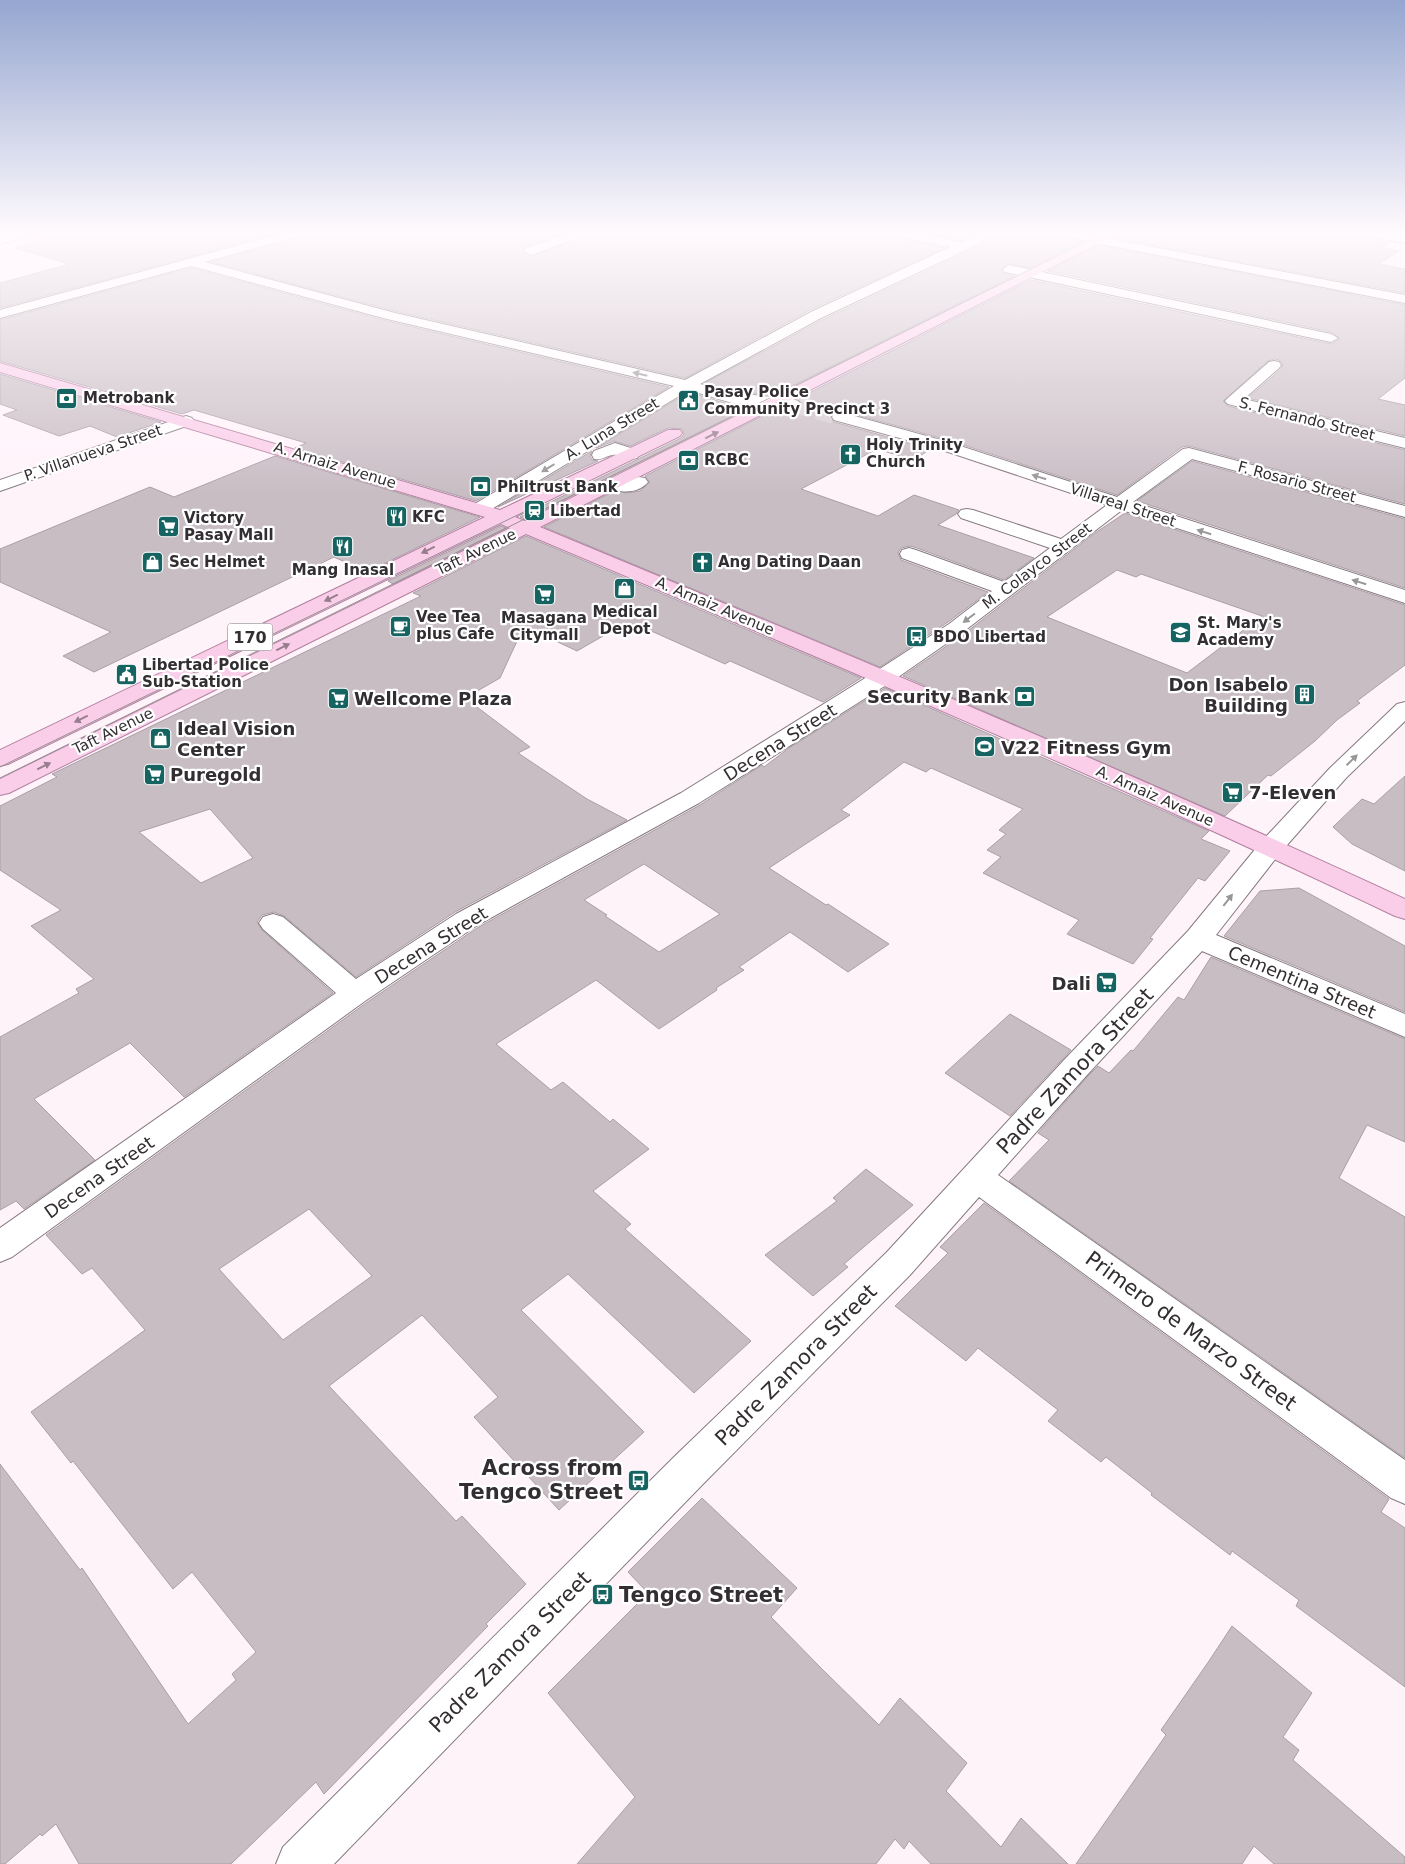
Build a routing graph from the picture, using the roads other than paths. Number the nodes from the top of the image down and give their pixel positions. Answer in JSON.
{"nodes":[{"id":1,"x":409,"y":320,"type":"edge"},
{"id":2,"x":807,"y":320,"type":"edge"},
{"id":3,"x":933,"y":320,"type":"edge"},
{"id":4,"x":1254,"y":320,"type":"edge"},
{"id":5,"x":1331,"y":338,"type":"dead end"},
{"id":6,"x":1274,"y":365,"type":"dead end"},
{"id":7,"x":0,"y":367,"type":"edge"},
{"id":8,"x":687,"y":385,"type":"junction"},
{"id":9,"x":770,"y":386,"type":"tunnel mouth"},
{"id":10,"x":744,"y":399,"type":"junction"},
{"id":11,"x":786,"y":402,"type":"junction"},
{"id":12,"x":717,"y":412,"type":"dead end"},
{"id":13,"x":840,"y":417,"type":"tunnel mouth"},
{"id":14,"x":186,"y":421,"type":"junction"},
{"id":15,"x":690,"y":425,"type":"dead end"},
{"id":16,"x":1405,"y":443,"type":"edge"},
{"id":17,"x":1190,"y":453,"type":"joint"},
{"id":18,"x":631,"y":454,"type":"junction"},
{"id":19,"x":600,"y":455,"type":"dead end"},
{"id":20,"x":639,"y":482,"type":"dead end"},
{"id":21,"x":615,"y":483,"type":"junction"},
{"id":22,"x":0,"y":486,"type":"edge"},
{"id":23,"x":1119,"y":504,"type":"junction"},
{"id":24,"x":479,"y":508,"type":"junction"},
{"id":25,"x":1405,"y":512,"type":"edge"},
{"id":26,"x":968,"y":514,"type":"dead end"},
{"id":27,"x":499,"y":516,"type":"junction"},
{"id":28,"x":526,"y":527,"type":"junction"},
{"id":29,"x":1063,"y":546,"type":"junction"},
{"id":30,"x":909,"y":554,"type":"dead end"},
{"id":31,"x":1006,"y":589,"type":"junction"},
{"id":32,"x":1405,"y":598,"type":"edge"},
{"id":33,"x":883,"y":677,"type":"junction"},
{"id":34,"x":1405,"y":710,"type":"edge"},
{"id":35,"x":0,"y":758,"type":"edge"},
{"id":36,"x":0,"y":788,"type":"edge"},
{"id":37,"x":1271,"y":847,"type":"junction"},
{"id":38,"x":1405,"y":910,"type":"edge"},
{"id":39,"x":273,"y":923,"type":"dead end"},
{"id":40,"x":1198,"y":938,"type":"junction"},
{"id":41,"x":355,"y":994,"type":"junction"},
{"id":42,"x":1405,"y":1026,"type":"edge"},
{"id":43,"x":977,"y":1178,"type":"junction"},
{"id":44,"x":0,"y":1247,"type":"edge"},
{"id":45,"x":1405,"y":1484,"type":"edge"},
{"id":46,"x":300,"y":1864,"type":"edge"}],
"edges":[{"from":8,"to":1,"type":"street","one_way":true},
{"from":2,"to":8,"type":"street","name":"A. Luna Street"},
{"from":3,"to":11,"type":"main road","name":"Taft Avenue","number":"170"},
{"from":4,"to":5,"type":"street"},
{"from":6,"to":16,"type":"street","name":"S. Fernando Street"},
{"from":7,"to":14,"type":"main road","name":"A. Arnaiz Avenue"},
{"from":8,"to":10,"type":"street"},
{"from":8,"to":24,"type":"street","name":"A. Luna Street","one_way":true},
{"from":9,"to":10,"type":"main road"},
{"from":10,"to":11,"type":"street"},
{"from":10,"to":12,"type":"main road"},
{"from":21,"to":11,"type":"main road","name":"Taft Avenue","number":"170","one_way":true},
{"from":23,"to":13,"type":"street","name":"Villareal Street","one_way":true},
{"from":14,"to":22,"type":"street","name":"P. Villanueva Street"},
{"from":14,"to":24,"type":"main road","name":"A. Arnaiz Avenue"},
{"from":15,"to":18,"type":"main road","name":"Taft Avenue","number":"170"},
{"from":17,"to":23,"type":"street","name":"M. Colayco Street"},
{"from":17,"to":25,"type":"street","name":"F. Rosario Street"},
{"from":18,"to":19,"type":"street"},
{"from":18,"to":27,"type":"main road","name":"Taft Avenue","number":"170"},
{"from":20,"to":21,"type":"street"},
{"from":21,"to":28,"type":"main road","name":"Taft Avenue","number":"170"},
{"from":23,"to":29,"type":"street","name":"M. Colayco Street"},
{"from":32,"to":23,"type":"street","name":"Villareal Street","one_way":true},
{"from":24,"to":27,"type":"main road","name":"A. Arnaiz Avenue"},
{"from":26,"to":29,"type":"street"},
{"from":27,"to":28,"type":"main road","name":"A. Arnaiz Avenue"},
{"from":27,"to":35,"type":"main road","name":"Taft Avenue","number":"170","one_way":true},
{"from":28,"to":33,"type":"main road","name":"A. Arnaiz Avenue"},
{"from":36,"to":28,"type":"main road","name":"Taft Avenue","number":"170","one_way":true},
{"from":29,"to":31,"type":"street","name":"M. Colayco Street"},
{"from":30,"to":31,"type":"street"},
{"from":31,"to":33,"type":"street","name":"M. Colayco Street","one_way":true},
{"from":33,"to":37,"type":"main road","name":"A. Arnaiz Avenue"},
{"from":33,"to":41,"type":"street","name":"Decena Street"},
{"from":37,"to":34,"type":"street","name":"Padre Zamora Street","one_way":true},
{"from":37,"to":38,"type":"main road","name":"A. Arnaiz Avenue"},
{"from":40,"to":37,"type":"street","name":"Padre Zamora Street","one_way":true},
{"from":39,"to":41,"type":"street"},
{"from":40,"to":42,"type":"street","name":"Cementina Street"},
{"from":40,"to":43,"type":"street","name":"Padre Zamora Street"},
{"from":41,"to":44,"type":"street","name":"Decena Street"},
{"from":43,"to":45,"type":"street","name":"Primero de Marzo Street"},
{"from":43,"to":46,"type":"street","name":"Padre Zamora Street"}]}
